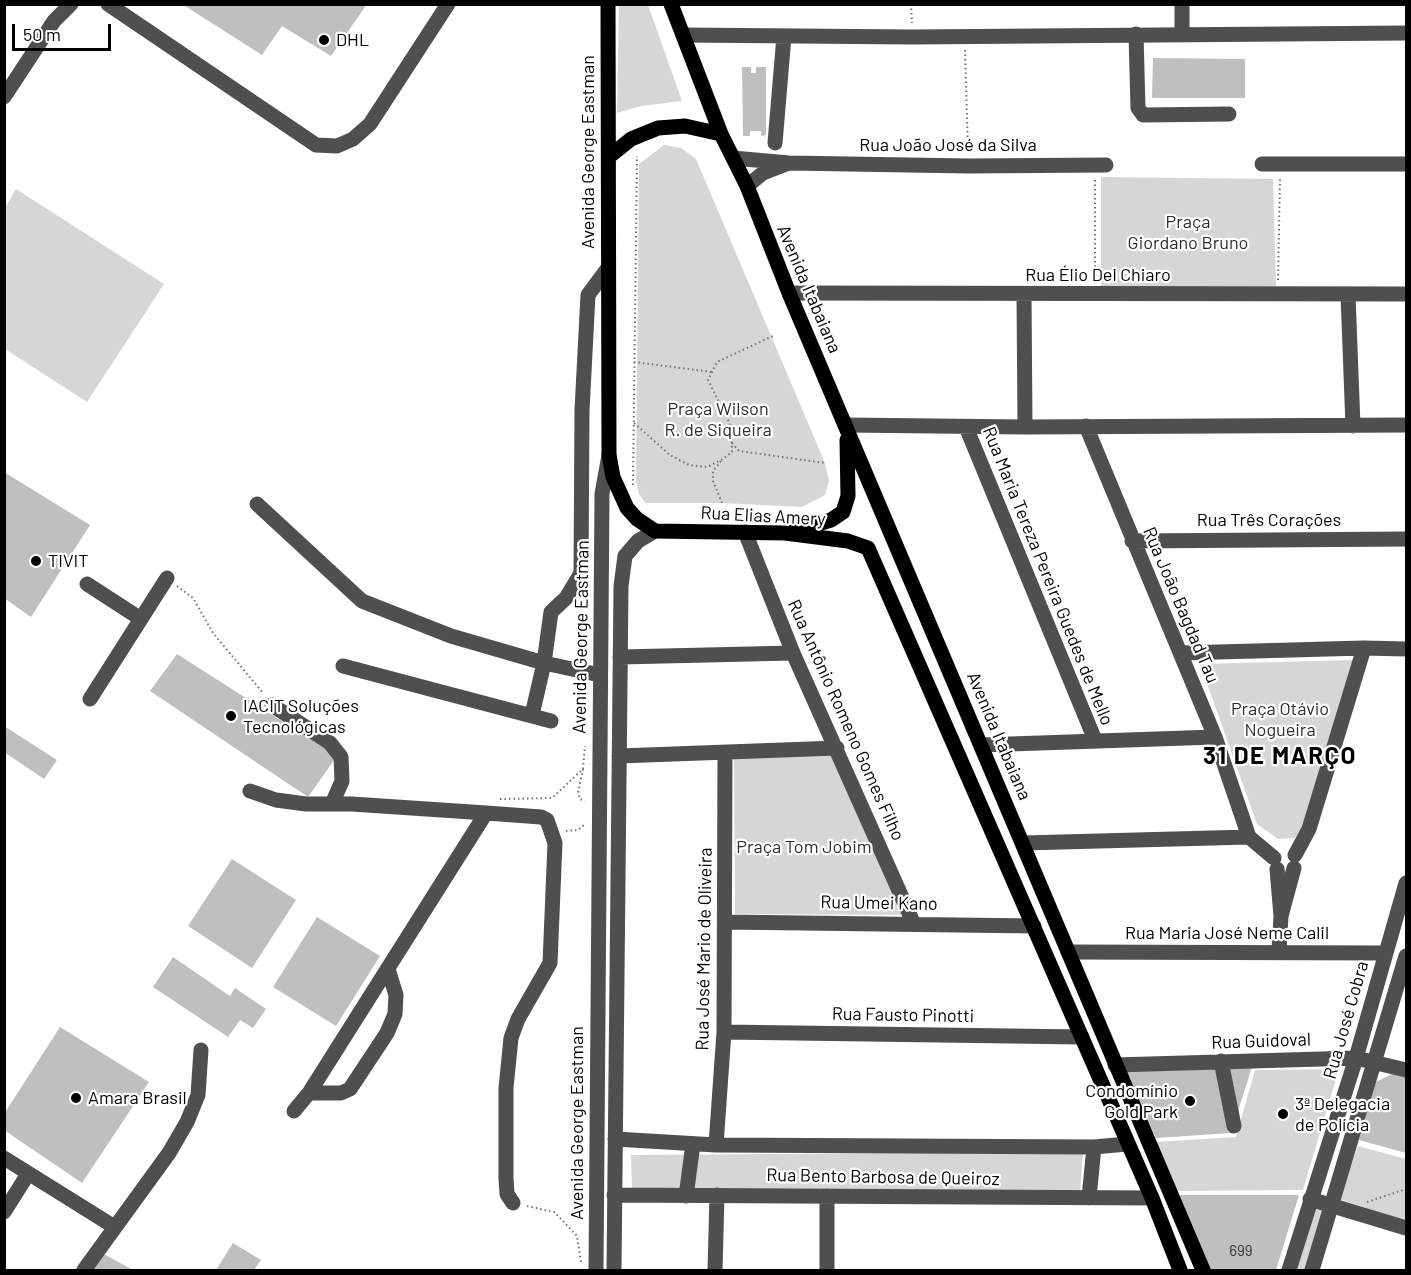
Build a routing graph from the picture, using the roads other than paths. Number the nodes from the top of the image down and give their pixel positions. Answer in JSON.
{"nodes":[{"id":1,"x":71,"y":4,"type":"edge"},
{"id":2,"x":108,"y":4,"type":"edge"},
{"id":3,"x":448,"y":4,"type":"edge"},
{"id":4,"x":608,"y":4,"type":"edge"},
{"id":5,"x":671,"y":4,"type":"edge"},
{"id":6,"x":1182,"y":4,"type":"edge"},
{"id":7,"x":1182,"y":33,"type":"junction"},
{"id":8,"x":1407,"y":33,"type":"edge"},
{"id":9,"x":1136,"y":34,"type":"junction"},
{"id":10,"x":682,"y":35,"type":"junction"},
{"id":11,"x":784,"y":36,"type":"junction"},
{"id":12,"x":4,"y":97,"type":"edge"},
{"id":13,"x":1229,"y":114,"type":"dead end"},
{"id":14,"x":721,"y":134,"type":"junction"},
{"id":15,"x":775,"y":143,"type":"dead end"},
{"id":16,"x":610,"y":156,"type":"junction"},
{"id":17,"x":733,"y":158,"type":"junction"},
{"id":18,"x":789,"y":163,"type":"junction"},
{"id":19,"x":1262,"y":164,"type":"dead end"},
{"id":20,"x":1407,"y":164,"type":"edge"},
{"id":21,"x":1100,"y":165,"type":"road end"},
{"id":22,"x":747,"y":186,"type":"junction"},
{"id":23,"x":608,"y":268,"type":"junction"},
{"id":24,"x":789,"y":293,"type":"junction"},
{"id":25,"x":1407,"y":294,"type":"edge"},
{"id":26,"x":1024,"y":295,"type":"junction"},
{"id":27,"x":1348,"y":295,"type":"junction"},
{"id":28,"x":845,"y":425,"type":"junction"},
{"id":29,"x":1407,"y":425,"type":"edge"},
{"id":30,"x":1086,"y":426,"type":"junction"},
{"id":31,"x":1353,"y":426,"type":"junction"},
{"id":32,"x":966,"y":427,"type":"junction"},
{"id":33,"x":1025,"y":427,"type":"junction"},
{"id":34,"x":609,"y":455,"type":"junction"},
{"id":35,"x":257,"y":504,"type":"dead end"},
{"id":36,"x":655,"y":531,"type":"junction"},
{"id":37,"x":745,"y":532,"type":"junction"},
{"id":38,"x":785,"y":533,"type":"junction"},
{"id":39,"x":1407,"y":539,"type":"edge"},
{"id":40,"x":1132,"y":541,"type":"junction"},
{"id":41,"x":168,"y":578,"type":"road end"},
{"id":42,"x":87,"y":584,"type":"dead end"},
{"id":43,"x":141,"y":619,"type":"junction"},
{"id":44,"x":1364,"y":648,"type":"junction"},
{"id":45,"x":1407,"y":649,"type":"edge"},
{"id":46,"x":793,"y":653,"type":"junction"},
{"id":47,"x":1181,"y":653,"type":"junction"},
{"id":48,"x":620,"y":657,"type":"junction"},
{"id":49,"x":544,"y":663,"type":"junction"},
{"id":50,"x":343,"y":666,"type":"dead end"},
{"id":51,"x":600,"y":675,"type":"junction"},
{"id":52,"x":90,"y":699,"type":"dead end"},
{"id":53,"x":272,"y":705,"type":"road end"},
{"id":54,"x":532,"y":716,"type":"junction"},
{"id":55,"x":551,"y":721,"type":"dead end"},
{"id":56,"x":1215,"y":737,"type":"junction"},
{"id":57,"x":1095,"y":740,"type":"junction"},
{"id":58,"x":981,"y":745,"type":"junction"},
{"id":59,"x":837,"y":748,"type":"junction"},
{"id":60,"x":725,"y":753,"type":"junction"},
{"id":61,"x":619,"y":756,"type":"junction"},
{"id":62,"x":250,"y":791,"type":"dead end"},
{"id":63,"x":332,"y":804,"type":"junction"},
{"id":64,"x":486,"y":813,"type":"junction"},
{"id":65,"x":1249,"y":837,"type":"junction"},
{"id":66,"x":1024,"y":843,"type":"junction"},
{"id":67,"x":1295,"y":862,"type":"junction"},
{"id":68,"x":1275,"y":864,"type":"junction"},
{"id":69,"x":1407,"y":883,"type":"edge"},
{"id":70,"x":1281,"y":916,"type":"junction"},
{"id":71,"x":725,"y":922,"type":"junction"},
{"id":72,"x":913,"y":922,"type":"junction"},
{"id":73,"x":1034,"y":926,"type":"junction"},
{"id":74,"x":1280,"y":951,"type":"junction"},
{"id":75,"x":1068,"y":952,"type":"junction"},
{"id":76,"x":1386,"y":953,"type":"junction"},
{"id":77,"x":1407,"y":956,"type":"edge"},
{"id":78,"x":388,"y":969,"type":"junction"},
{"id":79,"x":724,"y":1032,"type":"junction"},
{"id":80,"x":1082,"y":1037,"type":"junction"},
{"id":81,"x":201,"y":1050,"type":"dead end"},
{"id":82,"x":1356,"y":1058,"type":"junction"},
{"id":83,"x":1221,"y":1062,"type":"junction"},
{"id":84,"x":1374,"y":1062,"type":"junction"},
{"id":85,"x":1115,"y":1065,"type":"junction"},
{"id":86,"x":1407,"y":1070,"type":"edge"},
{"id":87,"x":309,"y":1093,"type":"junction"},
{"id":88,"x":294,"y":1111,"type":"dead end"},
{"id":89,"x":1234,"y":1126,"type":"dead end"},
{"id":90,"x":615,"y":1139,"type":"junction"},
{"id":91,"x":693,"y":1144,"type":"junction"},
{"id":92,"x":1127,"y":1144,"type":"junction"},
{"id":93,"x":716,"y":1145,"type":"junction"},
{"id":94,"x":1094,"y":1147,"type":"junction"},
{"id":95,"x":4,"y":1158,"type":"edge"},
{"id":96,"x":28,"y":1174,"type":"junction"},
{"id":97,"x":614,"y":1195,"type":"junction"},
{"id":98,"x":717,"y":1195,"type":"junction"},
{"id":99,"x":686,"y":1196,"type":"junction"},
{"id":100,"x":827,"y":1196,"type":"junction"},
{"id":101,"x":1089,"y":1198,"type":"junction"},
{"id":102,"x":1152,"y":1198,"type":"junction"},
{"id":103,"x":1310,"y":1200,"type":"junction"},
{"id":104,"x":513,"y":1203,"type":"road end"},
{"id":105,"x":1333,"y":1206,"type":"junction"},
{"id":106,"x":4,"y":1212,"type":"edge"},
{"id":107,"x":113,"y":1226,"type":"junction"},
{"id":108,"x":1407,"y":1228,"type":"edge"},
{"id":109,"x":84,"y":1270,"type":"edge"},
{"id":110,"x":596,"y":1270,"type":"edge"},
{"id":111,"x":614,"y":1270,"type":"edge"},
{"id":112,"x":716,"y":1270,"type":"edge"},
{"id":113,"x":827,"y":1270,"type":"edge"},
{"id":114,"x":1180,"y":1270,"type":"edge"},
{"id":115,"x":1203,"y":1270,"type":"edge"},
{"id":116,"x":1289,"y":1270,"type":"edge"},
{"id":117,"x":1312,"y":1270,"type":"edge"}],
"edges":[{"from":1,"to":12,"type":"street"},
{"from":2,"to":3,"type":"street"},
{"from":4,"to":16,"type":"main road","name":"Avenida George Eastman"},
{"from":5,"to":10,"type":"main road"},
{"from":6,"to":7,"type":"street"},
{"from":7,"to":8,"type":"street"},
{"from":7,"to":9,"type":"street"},
{"from":9,"to":11,"type":"street"},
{"from":9,"to":13,"type":"street"},
{"from":10,"to":11,"type":"street"},
{"from":10,"to":14,"type":"main road"},
{"from":11,"to":15,"type":"street"},
{"from":14,"to":16,"type":"main road"},
{"from":14,"to":17,"type":"main road"},
{"from":16,"to":23,"type":"main road","name":"Avenida George Eastman"},
{"from":17,"to":18,"type":"street","name":"Rua João José da Silva"},
{"from":17,"to":22,"type":"main road"},
{"from":18,"to":21,"type":"street","name":"Rua João José da Silva"},
{"from":18,"to":22,"type":"street","name":"Rua João José da Silva"},
{"from":19,"to":20,"type":"street"},
{"from":22,"to":24,"type":"main road","name":"Avenida Itabaiana"},
{"from":23,"to":34,"type":"main road","name":"Avenida George Eastman"},
{"from":23,"to":49,"type":"street"},
{"from":24,"to":26,"type":"street","name":"Rua Élio Del Chiaro"},
{"from":24,"to":28,"type":"main road","name":"Avenida Itabaiana"},
{"from":25,"to":27,"type":"street","name":"Rua Élio Del Chiaro"},
{"from":26,"to":27,"type":"street","name":"Rua Élio Del Chiaro"},
{"from":26,"to":33,"type":"street"},
{"from":27,"to":31,"type":"street"},
{"from":28,"to":32,"type":"street"},
{"from":28,"to":38,"type":"main road"},
{"from":28,"to":58,"type":"main road","name":"Avenida Itabaiana"},
{"from":29,"to":31,"type":"street"},
{"from":30,"to":31,"type":"street"},
{"from":30,"to":33,"type":"street"},
{"from":30,"to":40,"type":"street","name":"Rua João Bagdad Tau"},
{"from":32,"to":33,"type":"street"},
{"from":32,"to":57,"type":"street","name":"Rua Maria Tereza Pereira Guedes de Mello"},
{"from":34,"to":36,"type":"main road"},
{"from":34,"to":51,"type":"street","name":"Avenida George Eastman"},
{"from":35,"to":49,"type":"street"},
{"from":36,"to":37,"type":"main road","name":"Rua Elias Amery"},
{"from":36,"to":48,"type":"street","name":"Avenida George Eastman"},
{"from":37,"to":38,"type":"main road","name":"Rua Elias Amery"},
{"from":37,"to":46,"type":"street","name":"Rua Antônio Romeno Gomes Filho"},
{"from":38,"to":73,"type":"main road","name":"Rua Elias Amery"},
{"from":39,"to":40,"type":"street","name":"Rua Três Corações"},
{"from":40,"to":47,"type":"street","name":"Rua João Bagdad Tau"},
{"from":41,"to":43,"type":"street"},
{"from":42,"to":43,"type":"street"},
{"from":43,"to":52,"type":"street"},
{"from":44,"to":45,"type":"street"},
{"from":44,"to":47,"type":"street"},
{"from":44,"to":67,"type":"street"},
{"from":46,"to":48,"type":"street"},
{"from":46,"to":59,"type":"street","name":"Rua Antônio Romeno Gomes Filho"},
{"from":47,"to":56,"type":"street","name":"Rua João Bagdad Tau"},
{"from":48,"to":61,"type":"street","name":"Avenida George Eastman"},
{"from":49,"to":51,"type":"street"},
{"from":49,"to":54,"type":"street"},
{"from":50,"to":54,"type":"street"},
{"from":51,"to":110,"type":"street","name":"Avenida George Eastman"},
{"from":53,"to":63,"type":"street"},
{"from":54,"to":55,"type":"street"},
{"from":56,"to":57,"type":"street"},
{"from":56,"to":65,"type":"street","name":"Rua João Bagdad Tau"},
{"from":57,"to":58,"type":"street"},
{"from":58,"to":66,"type":"main road","name":"Avenida Itabaiana"},
{"from":59,"to":60,"type":"street"},
{"from":59,"to":72,"type":"street","name":"Rua Antônio Romeno Gomes Filho"},
{"from":60,"to":61,"type":"street"},
{"from":60,"to":71,"type":"street","name":"Rua José Mario de Oliveira"},
{"from":61,"to":90,"type":"street","name":"Avenida George Eastman"},
{"from":62,"to":63,"type":"street"},
{"from":63,"to":64,"type":"street"},
{"from":64,"to":78,"type":"street"},
{"from":64,"to":104,"type":"street"},
{"from":65,"to":66,"type":"street"},
{"from":65,"to":68,"type":"street"},
{"from":66,"to":75,"type":"main road","name":"Avenida Itabaiana"},
{"from":67,"to":68,"type":"street"},
{"from":67,"to":70,"type":"street"},
{"from":68,"to":70,"type":"street"},
{"from":69,"to":76,"type":"street","name":"Rua José Cobra"},
{"from":70,"to":74,"type":"street"},
{"from":71,"to":72,"type":"street","name":"Rua Umei Kano"},
{"from":71,"to":79,"type":"street","name":"Rua José Mario de Oliveira"},
{"from":72,"to":73,"type":"street","name":"Rua Umei Kano"},
{"from":73,"to":80,"type":"main road"},
{"from":74,"to":75,"type":"street","name":"Rua Maria José Neme Calil"},
{"from":74,"to":76,"type":"street","name":"Rua Maria José Neme Calil"},
{"from":75,"to":85,"type":"main road","name":"Avenida Itabaiana"},
{"from":76,"to":82,"type":"street","name":"Rua José Cobra"},
{"from":77,"to":84,"type":"street"},
{"from":78,"to":87,"type":"street"},
{"from":78,"to":87,"type":"street"},
{"from":79,"to":80,"type":"street","name":"Rua Fausto Pinotti"},
{"from":79,"to":93,"type":"street","name":"Rua José Mario de Oliveira"},
{"from":80,"to":92,"type":"main road"},
{"from":81,"to":107,"type":"street"},
{"from":82,"to":83,"type":"street","name":"Rua Guidoval"},
{"from":82,"to":84,"type":"street","name":"Rua Guidoval"},
{"from":82,"to":103,"type":"street","name":"Rua José Cobra"},
{"from":83,"to":85,"type":"street","name":"Rua Guidoval"},
{"from":83,"to":89,"type":"street"},
{"from":84,"to":86,"type":"street","name":"Rua Guidoval"},
{"from":84,"to":105,"type":"street"},
{"from":85,"to":115,"type":"main road","name":"Avenida Itabaiana"},
{"from":87,"to":88,"type":"street"},
{"from":90,"to":91,"type":"street","name":"Rua Bento Barbosa de Queiroz"},
{"from":90,"to":97,"type":"street","name":"Avenida George Eastman"},
{"from":91,"to":93,"type":"street","name":"Rua Bento Barbosa de Queiroz"},
{"from":91,"to":99,"type":"street"},
{"from":92,"to":94,"type":"street","name":"Rua Bento Barbosa de Queiroz"},
{"from":92,"to":102,"type":"main road"},
{"from":93,"to":94,"type":"street","name":"Rua Bento Barbosa de Queiroz"},
{"from":94,"to":101,"type":"street"},
{"from":95,"to":96,"type":"street"},
{"from":96,"to":106,"type":"street"},
{"from":96,"to":107,"type":"street"},
{"from":97,"to":99,"type":"street","name":"Rua Bento Barbosa de Queiroz"},
{"from":97,"to":111,"type":"street","name":"Avenida George Eastman"},
{"from":98,"to":99,"type":"street","name":"Rua Bento Barbosa de Queiroz"},
{"from":98,"to":100,"type":"street","name":"Rua Bento Barbosa de Queiroz"},
{"from":98,"to":112,"type":"street"},
{"from":100,"to":101,"type":"street","name":"Rua Bento Barbosa de Queiroz"},
{"from":100,"to":113,"type":"street"},
{"from":101,"to":102,"type":"street","name":"Rua Bento Barbosa de Queiroz"},
{"from":102,"to":114,"type":"main road"},
{"from":103,"to":105,"type":"street"},
{"from":103,"to":116,"type":"street","name":"Rua José Cobra"},
{"from":105,"to":108,"type":"street"},
{"from":105,"to":117,"type":"street"},
{"from":107,"to":109,"type":"street"}]}
